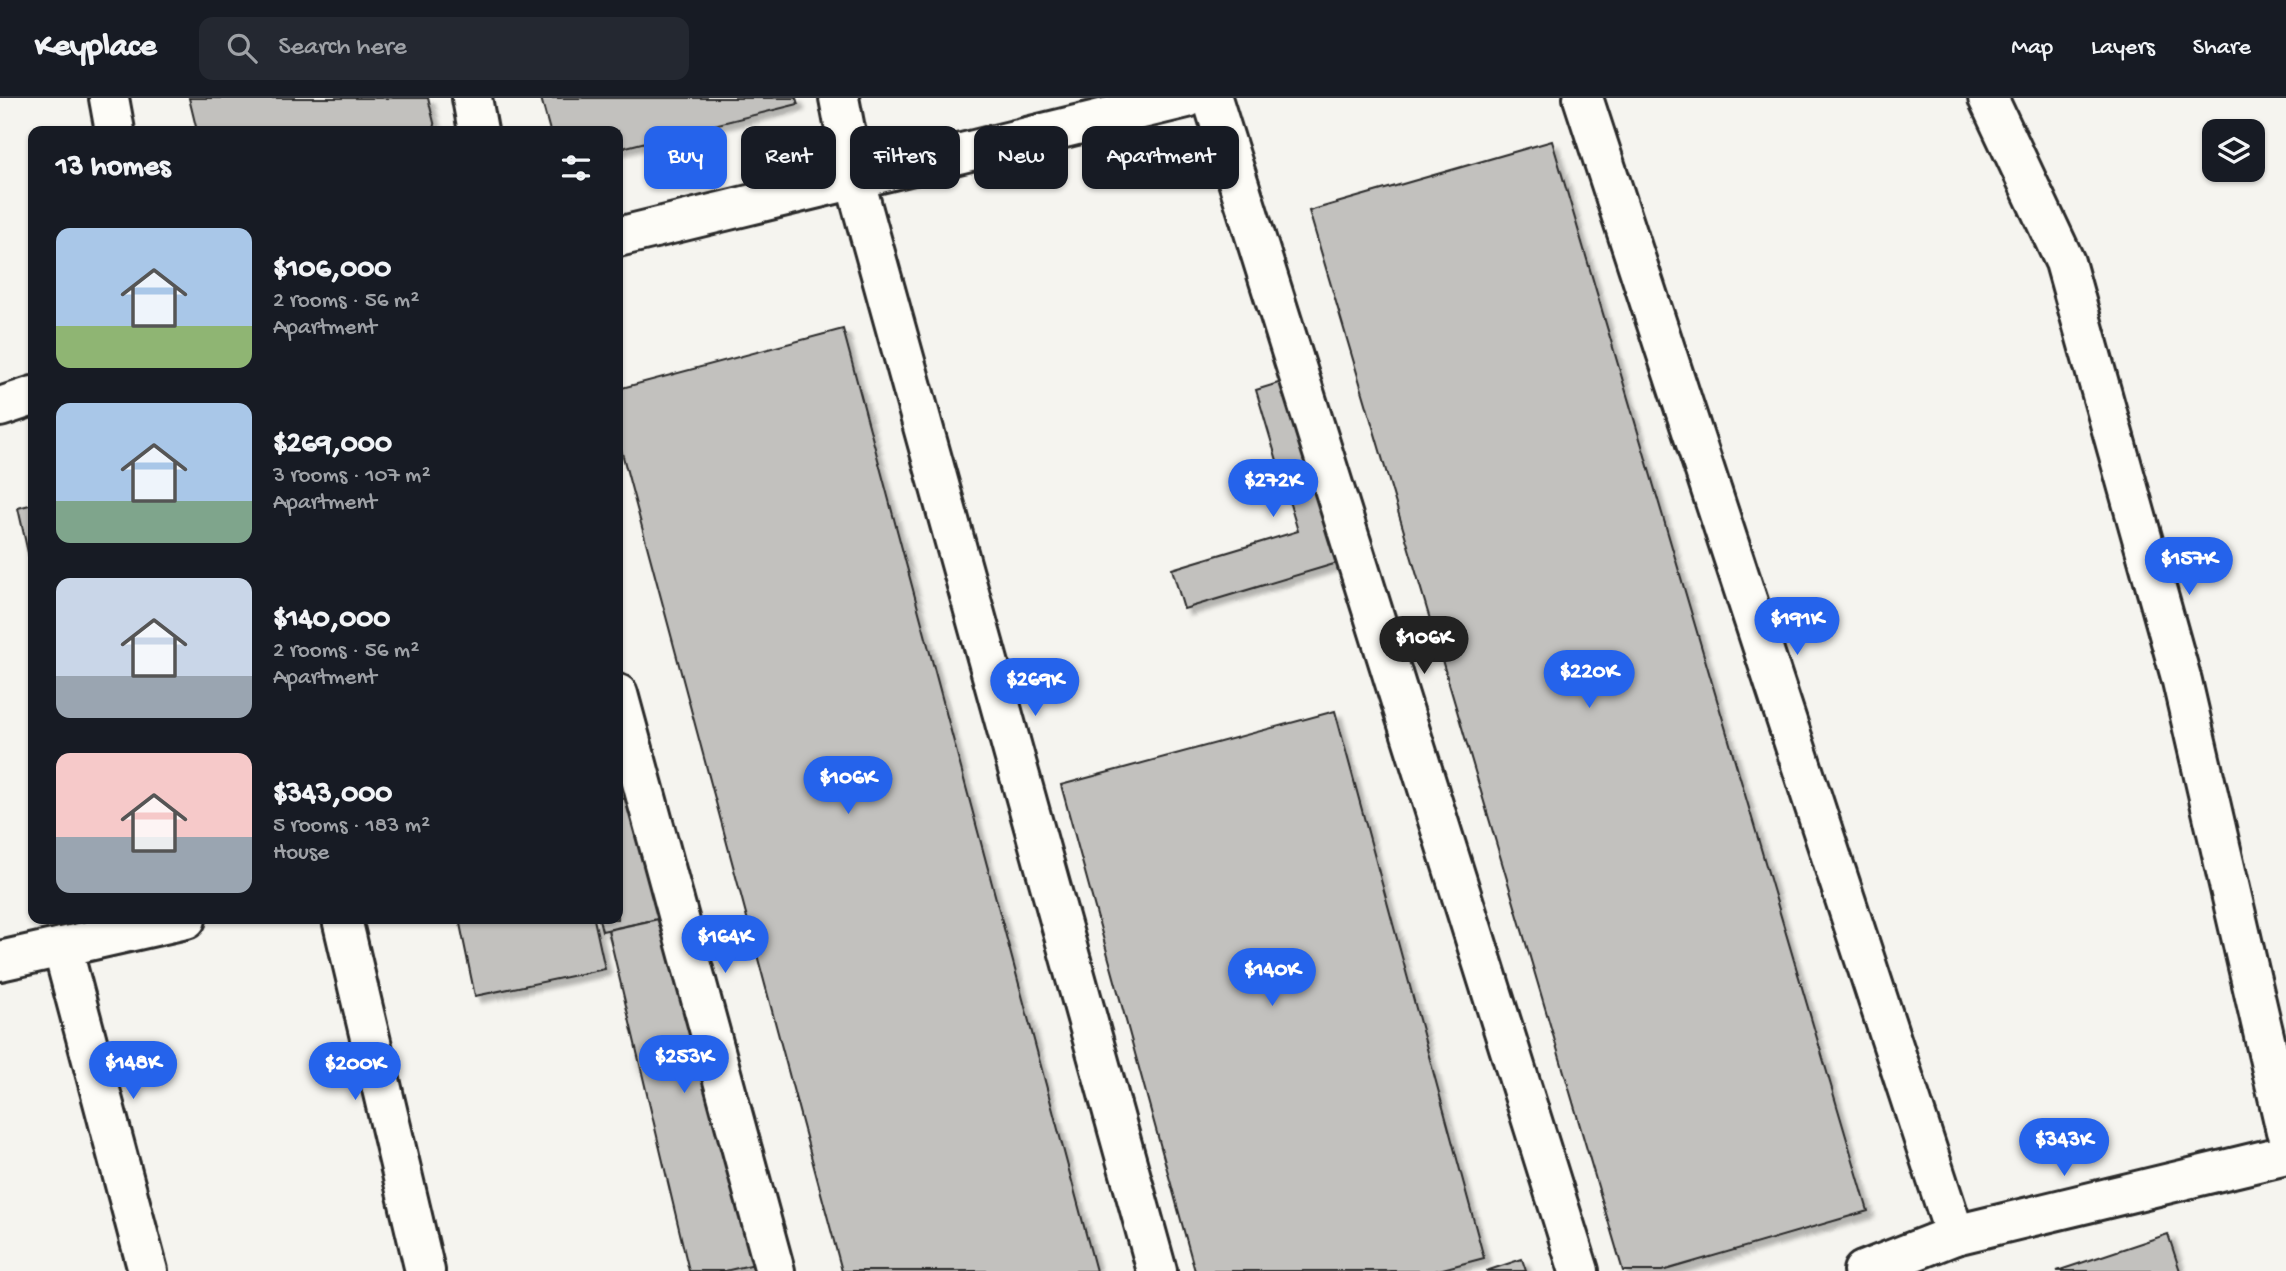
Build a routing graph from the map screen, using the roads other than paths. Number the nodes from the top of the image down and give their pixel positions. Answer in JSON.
{"nodes":[{"id":1,"x":109,"y":98,"type":"edge"},
{"id":2,"x":472,"y":98,"type":"edge"},
{"id":3,"x":839,"y":98,"type":"edge"},
{"id":4,"x":1187,"y":98,"type":"edge"},
{"id":5,"x":1212,"y":98,"type":"edge"},
{"id":6,"x":1583,"y":98,"type":"edge"},
{"id":7,"x":1988,"y":98,"type":"edge"},
{"id":8,"x":114,"y":126,"type":"edge"},
{"id":9,"x":477,"y":126,"type":"edge"},
{"id":10,"x":850,"y":155,"type":"edge"},
{"id":11,"x":960,"y":155,"type":"edge"},
{"id":12,"x":850,"y":182,"type":"edge"},
{"id":13,"x":857,"y":189,"type":"edge"},
{"id":14,"x":623,"y":236,"type":"edge"},
{"id":15,"x":28,"y":398,"type":"edge"},
{"id":16,"x":0,"y":407,"type":"edge"},
{"id":17,"x":623,"y":712,"type":"edge"},
{"id":18,"x":164,"y":924,"type":"edge"},
{"id":19,"x":343,"y":924,"type":"edge"},
{"id":20,"x":62,"y":947,"type":"junction"},
{"id":21,"x":0,"y":961,"type":"edge"},
{"id":22,"x":2286,"y":1131,"type":"edge"},
{"id":23,"x":2286,"y":1155,"type":"edge"},
{"id":24,"x":1955,"y":1235,"type":"junction"},
{"id":25,"x":148,"y":1271,"type":"edge"},
{"id":26,"x":425,"y":1271,"type":"edge"},
{"id":27,"x":775,"y":1271,"type":"edge"},
{"id":28,"x":1157,"y":1271,"type":"edge"},
{"id":29,"x":1579,"y":1271,"type":"edge"},
{"id":30,"x":1863,"y":1271,"type":"edge"}],
"edges":[{"from":1,"to":8,"type":"street"},
{"from":2,"to":9,"type":"street"},
{"from":3,"to":10,"type":"street"},
{"from":4,"to":11,"type":"street"},
{"from":5,"to":29,"type":"street"},
{"from":6,"to":24,"type":"street"},
{"from":7,"to":22,"type":"street"},
{"from":12,"to":14,"type":"street"},
{"from":13,"to":28,"type":"street"},
{"from":15,"to":16,"type":"street"},
{"from":17,"to":27,"type":"street"},
{"from":18,"to":20,"type":"street"},
{"from":19,"to":26,"type":"street"},
{"from":20,"to":21,"type":"street"},
{"from":20,"to":25,"type":"street"},
{"from":23,"to":24,"type":"street"},
{"from":24,"to":30,"type":"street"}]}
